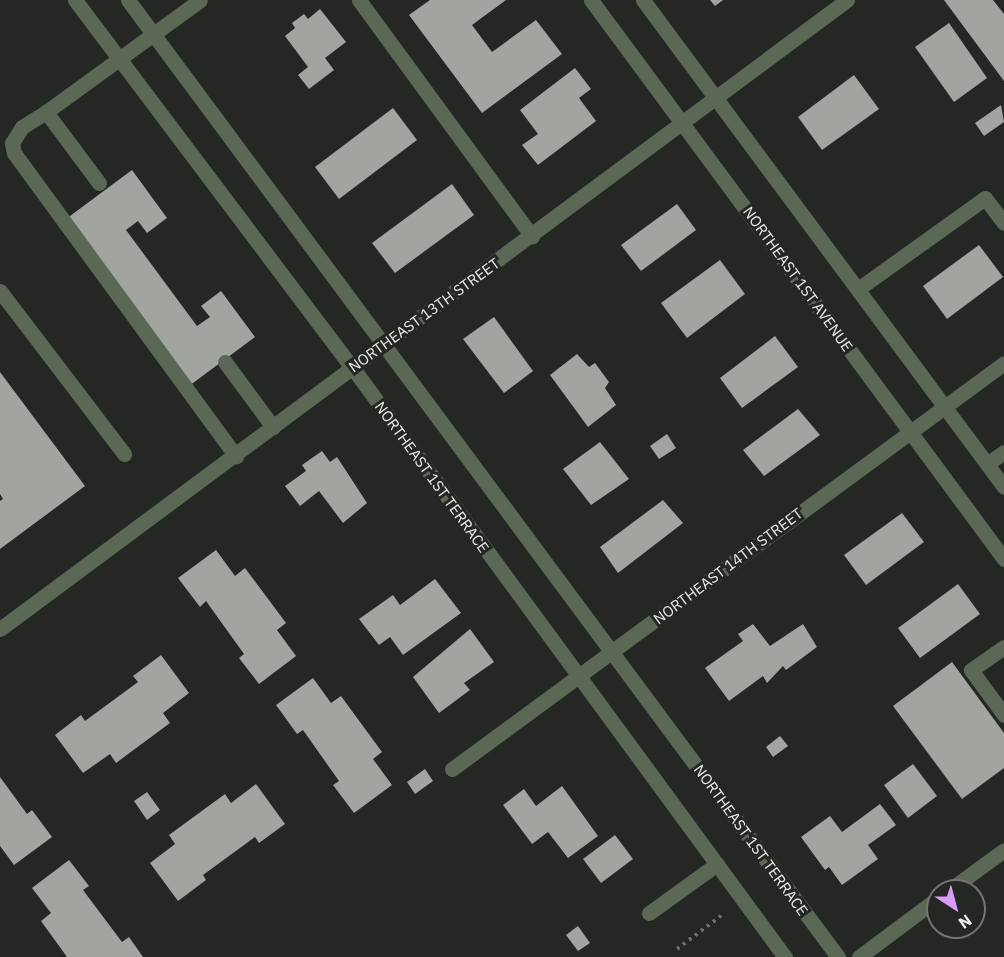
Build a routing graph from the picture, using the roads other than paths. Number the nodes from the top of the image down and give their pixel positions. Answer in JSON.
{"nodes":[{"id":1,"x":75,"y":0,"type":"edge"},
{"id":2,"x":128,"y":0,"type":"edge"},
{"id":3,"x":200,"y":0,"type":"edge"},
{"id":4,"x":359,"y":0,"type":"edge"},
{"id":5,"x":591,"y":0,"type":"edge"},
{"id":6,"x":643,"y":0,"type":"edge"},
{"id":7,"x":846,"y":0,"type":"edge"},
{"id":8,"x":826,"y":6,"type":"edge"},
{"id":9,"x":154,"y":34,"type":"junction"},
{"id":10,"x":119,"y":59,"type":"junction"},
{"id":11,"x":716,"y":98,"type":"junction"},
{"id":12,"x":46,"y":112,"type":"junction"},
{"id":13,"x":683,"y":122,"type":"junction"},
{"id":14,"x":99,"y":183,"type":"dead end"},
{"id":15,"x":1004,"y":223,"type":"edge"},
{"id":16,"x":531,"y":236,"type":"junction"},
{"id":17,"x":858,"y":290,"type":"junction"},
{"id":18,"x":0,"y":291,"type":"edge"},
{"id":19,"x":383,"y":345,"type":"junction"},
{"id":20,"x":225,"y":362,"type":"dead end"},
{"id":21,"x":1004,"y":363,"type":"edge"},
{"id":22,"x":352,"y":367,"type":"junction"},
{"id":23,"x":945,"y":406,"type":"junction"},
{"id":24,"x":273,"y":427,"type":"junction"},
{"id":25,"x":910,"y":432,"type":"junction"},
{"id":26,"x":1004,"y":452,"type":"edge"},
{"id":27,"x":124,"y":454,"type":"dead end"},
{"id":28,"x":236,"y":456,"type":"junction"},
{"id":29,"x":987,"y":464,"type":"junction"},
{"id":30,"x":1004,"y":487,"type":"edge"},
{"id":31,"x":1004,"y":559,"type":"edge"},
{"id":32,"x":0,"y":629,"type":"edge"},
{"id":33,"x":1004,"y":647,"type":"edge"},
{"id":34,"x":613,"y":652,"type":"junction"},
{"id":35,"x":579,"y":677,"type":"junction"},
{"id":36,"x":1004,"y":716,"type":"edge"},
{"id":37,"x":452,"y":769,"type":"dead end"},
{"id":38,"x":1004,"y":850,"type":"edge"},
{"id":39,"x":717,"y":864,"type":"junction"},
{"id":40,"x":964,"y":879,"type":"edge"},
{"id":41,"x":926,"y":907,"type":"edge"},
{"id":42,"x":649,"y":914,"type":"dead end"},
{"id":43,"x":785,"y":957,"type":"edge"},
{"id":44,"x":838,"y":957,"type":"edge"},
{"id":45,"x":859,"y":957,"type":"edge"}],
"edges":[{"from":1,"to":10,"type":"street","name":"NORTHEAST 1ST TERRACE"},
{"from":2,"to":9,"type":"street","name":"NORTHEAST 1ST TERRACE"},
{"from":3,"to":9,"type":"street"},
{"from":4,"to":16,"type":"street"},
{"from":5,"to":13,"type":"street","name":"NORTHEAST 1ST AVENUE"},
{"from":6,"to":11,"type":"street"},
{"from":7,"to":8,"type":"street","name":"NORTHEAST 13TH STREET"},
{"from":8,"to":11,"type":"street","name":"NORTHEAST 13TH STREET"},
{"from":9,"to":10,"type":"street"},
{"from":9,"to":19,"type":"street","name":"NORTHEAST 1ST TERRACE"},
{"from":10,"to":12,"type":"street"},
{"from":10,"to":22,"type":"street","name":"NORTHEAST 1ST TERRACE"},
{"from":11,"to":13,"type":"street","name":"NORTHEAST 13TH STREET"},
{"from":11,"to":17,"type":"street"},
{"from":12,"to":14,"type":"street"},
{"from":12,"to":28,"type":"street"},
{"from":13,"to":16,"type":"street","name":"NORTHEAST 13TH STREET"},
{"from":13,"to":25,"type":"street","name":"NORTHEAST 1ST AVENUE"},
{"from":15,"to":17,"type":"street"},
{"from":16,"to":19,"type":"street","name":"NORTHEAST 13TH STREET"},
{"from":17,"to":23,"type":"street"},
{"from":18,"to":27,"type":"street"},
{"from":19,"to":22,"type":"street","name":"NORTHEAST 13TH STREET"},
{"from":19,"to":34,"type":"street","name":"NORTHEAST 1ST TERRACE"},
{"from":20,"to":24,"type":"street"},
{"from":21,"to":23,"type":"street","name":"NORTHEAST 14TH STREET"},
{"from":22,"to":24,"type":"street","name":"NORTHEAST 13TH STREET"},
{"from":22,"to":35,"type":"street","name":"NORTHEAST 1ST TERRACE"},
{"from":23,"to":25,"type":"street","name":"NORTHEAST 14TH STREET"},
{"from":23,"to":29,"type":"street"},
{"from":24,"to":28,"type":"street","name":"NORTHEAST 13TH STREET"},
{"from":25,"to":31,"type":"street","name":"NORTHEAST 1ST AVENUE"},
{"from":25,"to":34,"type":"street","name":"NORTHEAST 14TH STREET"},
{"from":26,"to":29,"type":"street"},
{"from":28,"to":32,"type":"street","name":"NORTHEAST 13TH STREET"},
{"from":29,"to":30,"type":"street"},
{"from":33,"to":36,"type":"street"},
{"from":34,"to":35,"type":"street","name":"NORTHEAST 14TH STREET"},
{"from":34,"to":44,"type":"street","name":"NORTHEAST 1ST TERRACE"},
{"from":35,"to":37,"type":"street","name":"NORTHEAST 14TH STREET"},
{"from":35,"to":39,"type":"street","name":"NORTHEAST 1ST TERRACE"},
{"from":38,"to":40,"type":"street"},
{"from":39,"to":42,"type":"street"},
{"from":39,"to":43,"type":"street","name":"NORTHEAST 1ST TERRACE"},
{"from":41,"to":45,"type":"street"}]}
